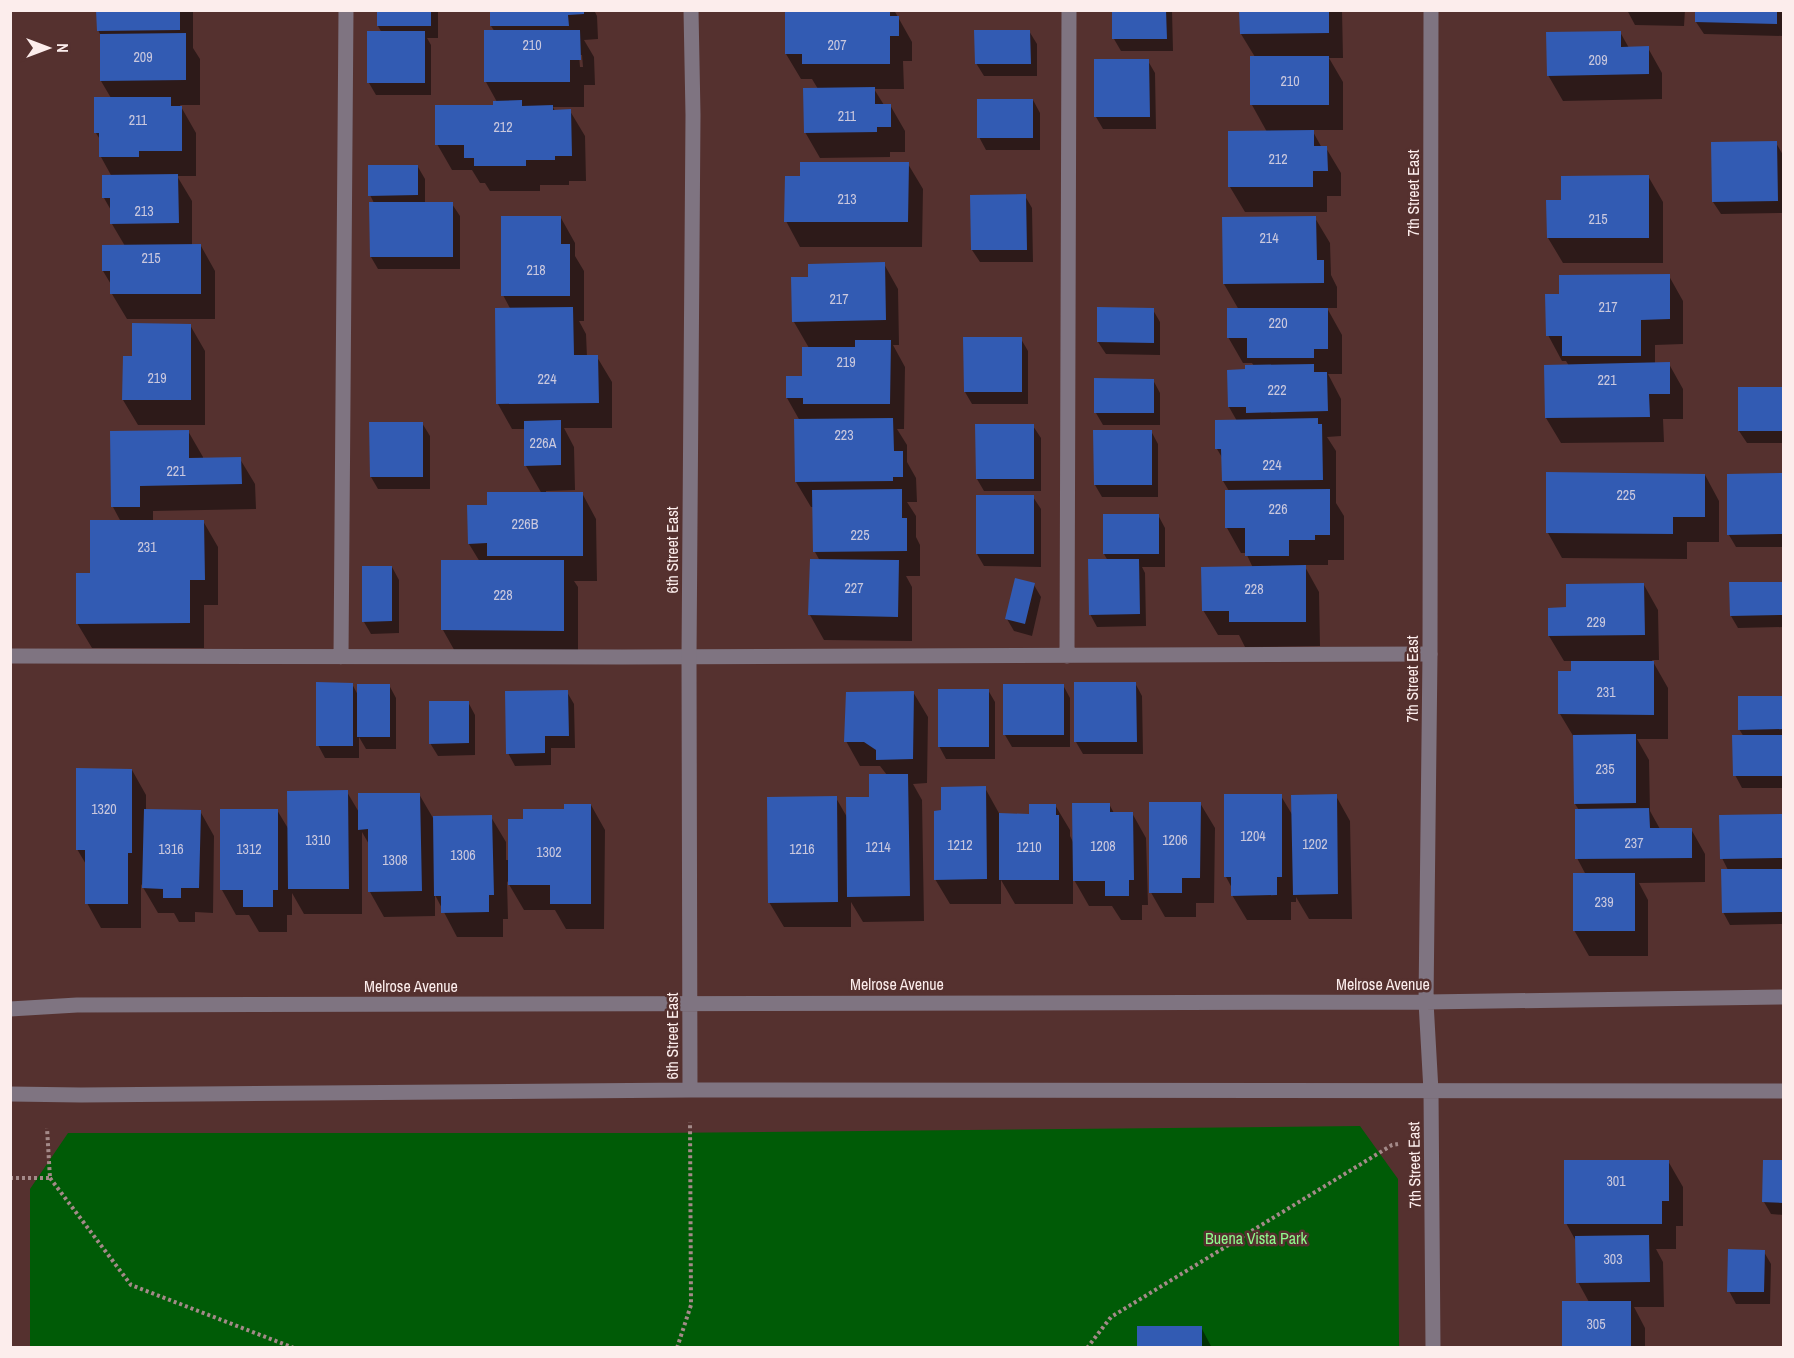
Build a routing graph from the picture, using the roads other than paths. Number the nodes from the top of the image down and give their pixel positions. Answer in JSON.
{"nodes":[{"id":1,"x":346,"y":10,"type":"edge"},
{"id":2,"x":691,"y":10,"type":"edge"},
{"id":3,"x":1069,"y":10,"type":"edge"},
{"id":4,"x":1431,"y":10,"type":"edge"},
{"id":5,"x":1430,"y":654,"type":"junction"},
{"id":6,"x":10,"y":656,"type":"edge"},
{"id":7,"x":1067,"y":656,"type":"junction"},
{"id":8,"x":341,"y":657,"type":"junction"},
{"id":9,"x":689,"y":657,"type":"junction"},
{"id":10,"x":1784,"y":997,"type":"edge"},
{"id":11,"x":1426,"y":1002,"type":"junction"},
{"id":12,"x":689,"y":1003,"type":"junction"},
{"id":13,"x":10,"y":1009,"type":"edge"},
{"id":14,"x":690,"y":1090,"type":"junction"},
{"id":15,"x":1431,"y":1091,"type":"junction"},
{"id":16,"x":1784,"y":1091,"type":"edge"},
{"id":17,"x":10,"y":1094,"type":"edge"},
{"id":18,"x":1433,"y":1347,"type":"edge"}],
"edges":[{"from":1,"to":8,"type":"street"},
{"from":2,"to":9,"type":"street","name":"6th Street East"},
{"from":3,"to":7,"type":"street"},
{"from":4,"to":5,"type":"street","name":"7th Street East"},
{"from":5,"to":7,"type":"street"},
{"from":5,"to":11,"type":"street","name":"7th Street East"},
{"from":6,"to":8,"type":"street"},
{"from":7,"to":9,"type":"street"},
{"from":8,"to":9,"type":"street"},
{"from":9,"to":12,"type":"street","name":"6th Street East"},
{"from":10,"to":11,"type":"street","name":"Melrose Avenue"},
{"from":11,"to":12,"type":"street","name":"Melrose Avenue"},
{"from":11,"to":15,"type":"street","name":"7th Street East"},
{"from":12,"to":13,"type":"street","name":"Melrose Avenue"},
{"from":12,"to":14,"type":"street","name":"6th Street East"},
{"from":14,"to":15,"type":"street"},
{"from":14,"to":17,"type":"street"},
{"from":15,"to":16,"type":"street"},
{"from":15,"to":18,"type":"street","name":"7th Street East"}]}
